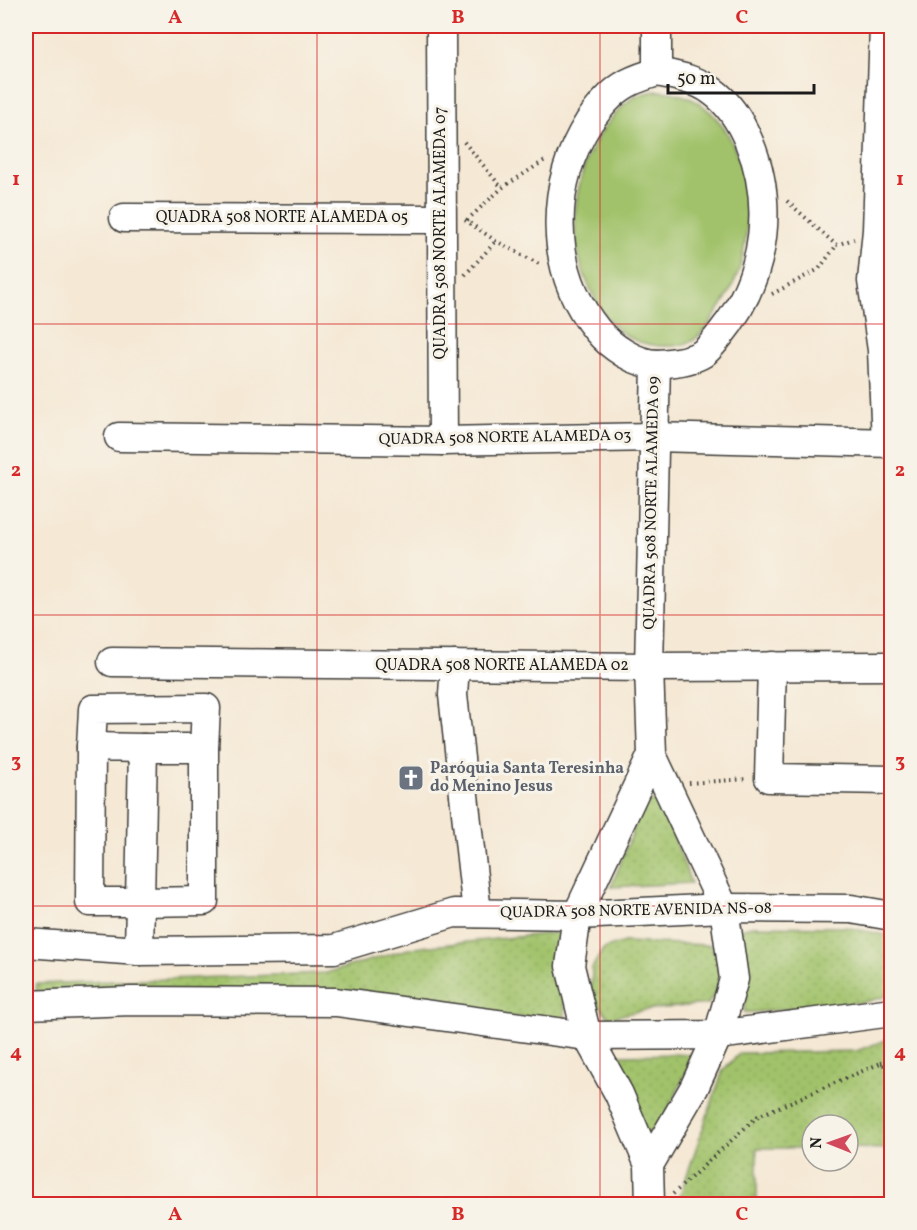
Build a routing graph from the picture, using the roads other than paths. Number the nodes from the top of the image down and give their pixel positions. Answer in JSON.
{"nodes":[{"id":1,"x":441,"y":26,"type":"edge"},
{"id":2,"x":657,"y":26,"type":"edge"},
{"id":3,"x":884,"y":26,"type":"edge"},
{"id":4,"x":657,"y":72,"type":"junction"},
{"id":5,"x":124,"y":218,"type":"dead end"},
{"id":6,"x":454,"y":219,"type":"junction"},
{"id":7,"x":884,"y":230,"type":"edge"},
{"id":8,"x":656,"y":364,"type":"junction"},
{"id":9,"x":119,"y":436,"type":"dead end"},
{"id":10,"x":653,"y":436,"type":"junction"},
{"id":11,"x":442,"y":441,"type":"junction"},
{"id":12,"x":889,"y":443,"type":"edge"},
{"id":13,"x":112,"y":662,"type":"dead end"},
{"id":14,"x":455,"y":665,"type":"junction"},
{"id":15,"x":772,"y":666,"type":"junction"},
{"id":16,"x":891,"y":666,"type":"edge"},
{"id":17,"x":649,"y":667,"type":"junction"},
{"id":18,"x":91,"y":747,"type":"junction"},
{"id":19,"x":143,"y":748,"type":"junction"},
{"id":20,"x":204,"y":748,"type":"junction"},
{"id":21,"x":652,"y":755,"type":"junction"},
{"id":22,"x":891,"y":780,"type":"edge"},
{"id":23,"x":140,"y":902,"type":"junction"},
{"id":24,"x":724,"y":908,"type":"junction"},
{"id":25,"x":477,"y":913,"type":"junction"},
{"id":26,"x":577,"y":915,"type":"junction"},
{"id":27,"x":891,"y":916,"type":"edge"},
{"id":28,"x":26,"y":943,"type":"edge"},
{"id":29,"x":140,"y":951,"type":"junction"},
{"id":30,"x":26,"y":1005,"type":"edge"},
{"id":31,"x":891,"y":1012,"type":"edge"},
{"id":32,"x":718,"y":1035,"type":"junction"},
{"id":33,"x":587,"y":1036,"type":"junction"},
{"id":34,"x":649,"y":1164,"type":"junction"},
{"id":35,"x":660,"y":1200,"type":"edge"}],
"edges":[{"from":1,"to":6,"type":"street","name":"QUADRA 508 NORTE ALAMEDA 07"},
{"from":2,"to":4,"type":"street"},
{"from":3,"to":7,"type":"street"},
{"from":4,"to":8,"type":"street"},
{"from":4,"to":8,"type":"street","name":"QUADRA 508 NORTE ALAMEDA 09"},
{"from":5,"to":6,"type":"street","name":"QUADRA 508 NORTE ALAMEDA 05"},
{"from":6,"to":11,"type":"street","name":"QUADRA 508 NORTE ALAMEDA 07"},
{"from":7,"to":12,"type":"street"},
{"from":8,"to":10,"type":"street","name":"QUADRA 508 NORTE ALAMEDA 09"},
{"from":9,"to":11,"type":"street","name":"QUADRA 508 NORTE ALAMEDA 03"},
{"from":10,"to":11,"type":"street","name":"QUADRA 508 NORTE ALAMEDA 03"},
{"from":10,"to":12,"type":"street","name":"QUADRA 508 NORTE ALAMEDA 03"},
{"from":10,"to":17,"type":"street","name":"QUADRA 508 NORTE ALAMEDA 09"},
{"from":13,"to":14,"type":"street","name":"QUADRA 508 NORTE ALAMEDA 02"},
{"from":14,"to":17,"type":"street","name":"QUADRA 508 NORTE ALAMEDA 02"},
{"from":14,"to":25,"type":"street"},
{"from":15,"to":16,"type":"street","name":"QUADRA 508 NORTE ALAMEDA 02"},
{"from":15,"to":17,"type":"street","name":"QUADRA 508 NORTE ALAMEDA 02"},
{"from":15,"to":22,"type":"street"},
{"from":17,"to":21,"type":"street","name":"QUADRA 508 NORTE ALAMEDA 09"},
{"from":18,"to":19,"type":"street"},
{"from":18,"to":20,"type":"street"},
{"from":18,"to":23,"type":"street"},
{"from":19,"to":20,"type":"street"},
{"from":19,"to":23,"type":"street"},
{"from":20,"to":23,"type":"street"},
{"from":21,"to":24,"type":"street"},
{"from":21,"to":26,"type":"street"},
{"from":23,"to":29,"type":"street"},
{"from":24,"to":26,"type":"street","name":"QUADRA 508 NORTE AVENIDA NS-08"},
{"from":24,"to":27,"type":"street","name":"QUADRA 508 NORTE AVENIDA NS-08"},
{"from":24,"to":32,"type":"street"},
{"from":25,"to":26,"type":"street","name":"QUADRA 508 NORTE AVENIDA NS-08"},
{"from":25,"to":29,"type":"street","name":"QUADRA 508 NORTE AVENIDA NS-08"},
{"from":26,"to":33,"type":"street"},
{"from":28,"to":29,"type":"street","name":"QUADRA 508 NORTE AVENIDA NS-08"},
{"from":30,"to":33,"type":"street"},
{"from":31,"to":32,"type":"street"},
{"from":32,"to":33,"type":"street"},
{"from":32,"to":34,"type":"street"},
{"from":33,"to":34,"type":"street"},
{"from":34,"to":35,"type":"street"}]}
